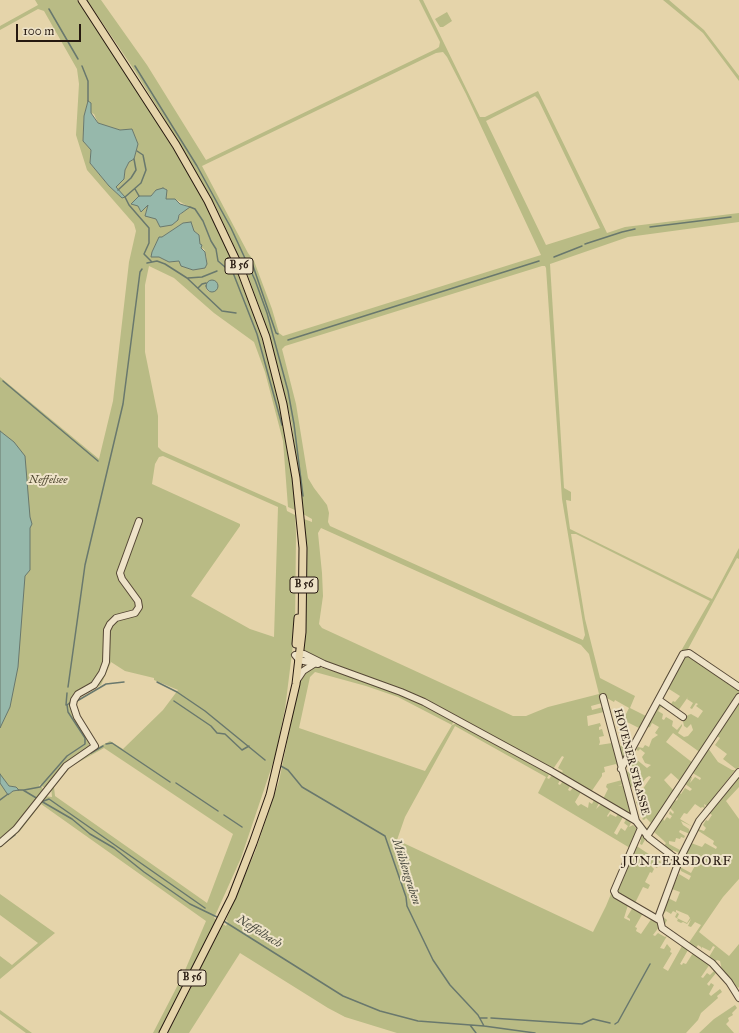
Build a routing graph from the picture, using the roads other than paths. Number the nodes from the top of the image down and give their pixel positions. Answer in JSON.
{"nodes":[{"id":1,"x":82,"y":0,"type":"edge"},
{"id":2,"x":139,"y":521,"type":"dead end"},
{"id":3,"x":298,"y":656,"type":"junction"},
{"id":4,"x":321,"y":664,"type":"junction"},
{"id":5,"x":296,"y":684,"type":"junction"},
{"id":6,"x":739,"y":687,"type":"edge"},
{"id":7,"x":603,"y":697,"type":"dead end"},
{"id":8,"x":739,"y":697,"type":"edge"},
{"id":9,"x":659,"y":700,"type":"junction"},
{"id":10,"x":683,"y":717,"type":"dead end"},
{"id":11,"x":286,"y":728,"type":"junction"},
{"id":12,"x":621,"y":769,"type":"junction"},
{"id":13,"x":739,"y":772,"type":"edge"},
{"id":14,"x":636,"y":821,"type":"junction"},
{"id":15,"x":641,"y":828,"type":"junction"},
{"id":16,"x":647,"y":836,"type":"junction"},
{"id":17,"x":0,"y":843,"type":"edge"},
{"id":18,"x":680,"y":861,"type":"junction"},
{"id":19,"x":659,"y":920,"type":"junction"},
{"id":20,"x":739,"y":998,"type":"edge"},
{"id":21,"x":163,"y":1033,"type":"edge"}],
"edges":[{"from":1,"to":3,"type":"main road","number":"B 56"},
{"from":2,"to":17,"type":"street"},
{"from":3,"to":4,"type":"street"},
{"from":3,"to":5,"type":"main road","number":"B 56"},
{"from":3,"to":11,"type":"main road","number":"B 56"},
{"from":4,"to":5,"type":"street"},
{"from":4,"to":14,"type":"street"},
{"from":5,"to":11,"type":"main road","number":"B 56"},
{"from":6,"to":9,"type":"street"},
{"from":7,"to":12,"type":"street","name":"HOVENER STRASSE"},
{"from":8,"to":16,"type":"street"},
{"from":9,"to":10,"type":"street"},
{"from":9,"to":12,"type":"street"},
{"from":11,"to":21,"type":"main road","number":"B 56"},
{"from":12,"to":14,"type":"street","name":"HOVENER STRASSE"},
{"from":13,"to":18,"type":"street"},
{"from":14,"to":15,"type":"street","name":"HOVENER STRASSE"},
{"from":15,"to":16,"type":"street","name":"HOVENER STRASSE"},
{"from":15,"to":19,"type":"street"},
{"from":16,"to":18,"type":"street","name":"HOVENER STRASSE"},
{"from":18,"to":19,"type":"street"},
{"from":19,"to":20,"type":"street"}]}
